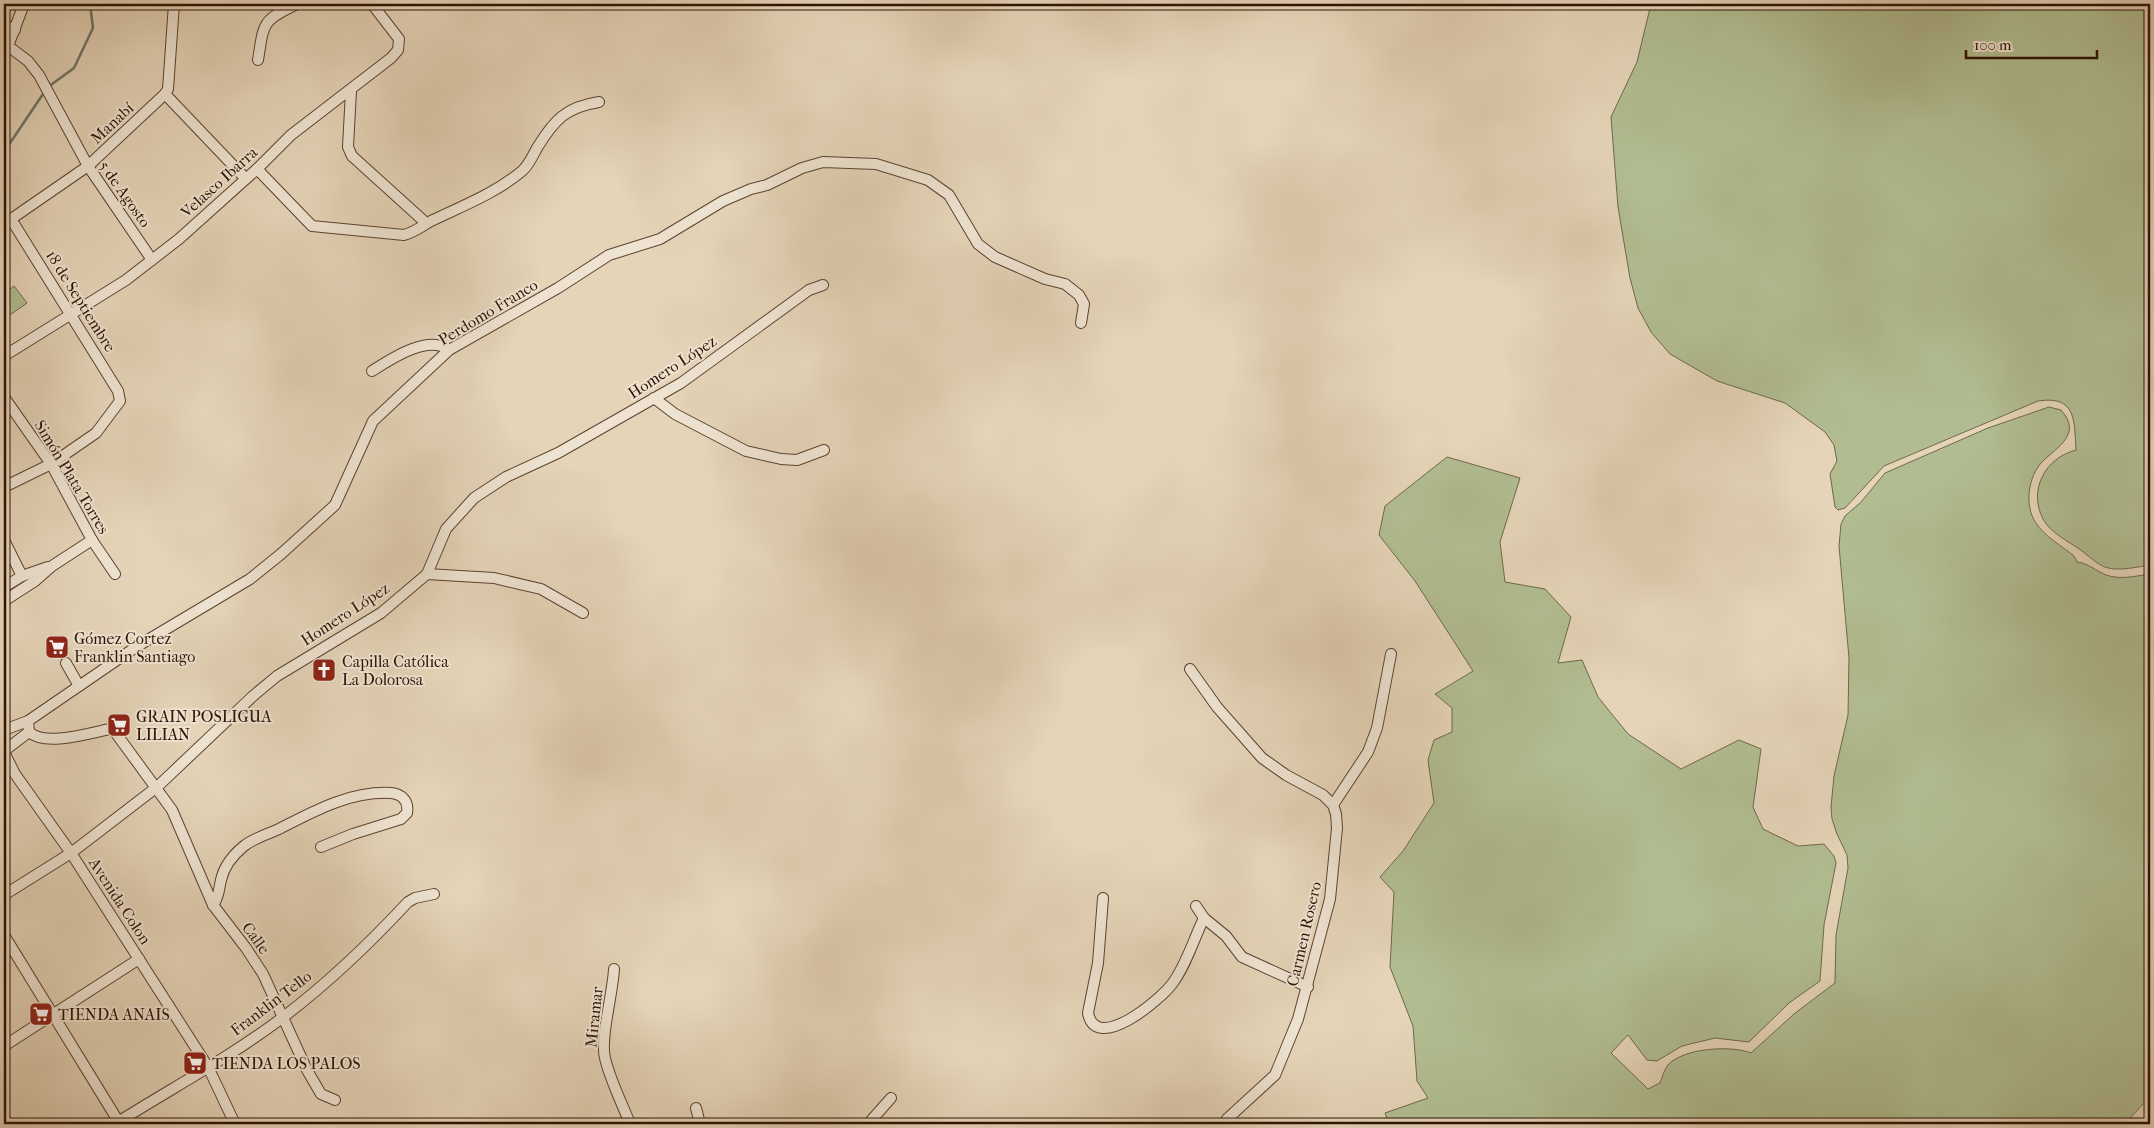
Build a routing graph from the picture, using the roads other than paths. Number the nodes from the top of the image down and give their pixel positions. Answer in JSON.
{"nodes":[{"id":1,"x":24,"y":4,"type":"edge"},
{"id":2,"x":174,"y":4,"type":"edge"},
{"id":3,"x":297,"y":4,"type":"edge"},
{"id":4,"x":372,"y":4,"type":"edge"},
{"id":5,"x":4,"y":25,"type":"edge"},
{"id":6,"x":14,"y":30,"type":"junction"},
{"id":7,"x":6,"y":49,"type":"edge"},
{"id":8,"x":258,"y":60,"type":"dead end"},
{"id":9,"x":351,"y":91,"type":"junction"},
{"id":10,"x":166,"y":94,"type":"junction"},
{"id":11,"x":599,"y":102,"type":"dead end"},
{"id":12,"x":88,"y":166,"type":"junction"},
{"id":13,"x":257,"y":169,"type":"junction"},
{"id":14,"x":246,"y":180,"type":"junction"},
{"id":15,"x":7,"y":221,"type":"edge"},
{"id":16,"x":426,"y":223,"type":"junction"},
{"id":17,"x":152,"y":260,"type":"junction"},
{"id":18,"x":823,"y":284,"type":"dead end"},
{"id":19,"x":72,"y":314,"type":"junction"},
{"id":20,"x":1081,"y":323,"type":"dead end"},
{"id":21,"x":449,"y":350,"type":"junction"},
{"id":22,"x":4,"y":356,"type":"edge"},
{"id":23,"x":372,"y":371,"type":"dead end"},
{"id":24,"x":4,"y":396,"type":"edge"},
{"id":25,"x":654,"y":398,"type":"junction"},
{"id":26,"x":824,"y":450,"type":"dead end"},
{"id":27,"x":51,"y":464,"type":"junction"},
{"id":28,"x":4,"y":487,"type":"edge"},
{"id":29,"x":4,"y":540,"type":"edge"},
{"id":30,"x":92,"y":540,"type":"junction"},
{"id":31,"x":52,"y":566,"type":"junction"},
{"id":32,"x":115,"y":574,"type":"dead end"},
{"id":33,"x":427,"y":574,"type":"junction"},
{"id":34,"x":22,"y":576,"type":"junction"},
{"id":35,"x":4,"y":587,"type":"edge"},
{"id":36,"x":4,"y":601,"type":"edge"},
{"id":37,"x":583,"y":613,"type":"dead end"},
{"id":38,"x":1392,"y":654,"type":"dead end"},
{"id":39,"x":66,"y":663,"type":"dead end"},
{"id":40,"x":1190,"y":669,"type":"dead end"},
{"id":41,"x":79,"y":686,"type":"junction"},
{"id":42,"x":28,"y":721,"type":"junction"},
{"id":43,"x":4,"y":730,"type":"edge"},
{"id":44,"x":29,"y":732,"type":"junction"},
{"id":45,"x":4,"y":752,"type":"edge"},
{"id":46,"x":157,"y":787,"type":"junction"},
{"id":47,"x":1333,"y":805,"type":"junction"},
{"id":48,"x":322,"y":847,"type":"dead end"},
{"id":49,"x":71,"y":853,"type":"junction"},
{"id":50,"x":434,"y":894,"type":"dead end"},
{"id":51,"x":4,"y":895,"type":"edge"},
{"id":52,"x":1103,"y":898,"type":"dead end"},
{"id":53,"x":213,"y":905,"type":"junction"},
{"id":54,"x":1196,"y":906,"type":"dead end"},
{"id":55,"x":1204,"y":918,"type":"junction"},
{"id":56,"x":4,"y":935,"type":"edge"},
{"id":57,"x":139,"y":960,"type":"junction"},
{"id":58,"x":614,"y":968,"type":"dead end"},
{"id":59,"x":1308,"y":987,"type":"junction"},
{"id":60,"x":53,"y":1015,"type":"junction"},
{"id":61,"x":282,"y":1018,"type":"junction"},
{"id":62,"x":4,"y":1046,"type":"edge"},
{"id":63,"x":208,"y":1067,"type":"junction"},
{"id":64,"x":891,"y":1098,"type":"dead end"},
{"id":65,"x":335,"y":1100,"type":"dead end"},
{"id":66,"x":696,"y":1108,"type":"dead end"},
{"id":67,"x":118,"y":1123,"type":"edge"},
{"id":68,"x":235,"y":1124,"type":"edge"},
{"id":69,"x":630,"y":1124,"type":"edge"},
{"id":70,"x":700,"y":1124,"type":"edge"},
{"id":71,"x":868,"y":1124,"type":"edge"},
{"id":72,"x":1224,"y":1124,"type":"edge"}],
"edges":[{"from":1,"to":6,"type":"street"},
{"from":2,"to":10,"type":"street"},
{"from":3,"to":8,"type":"street"},
{"from":4,"to":9,"type":"street","name":"Velasco Ibarra"},
{"from":5,"to":6,"type":"street"},
{"from":6,"to":7,"type":"street"},
{"from":7,"to":12,"type":"street","name":"5 de Agosto"},
{"from":9,"to":13,"type":"street","name":"Velasco Ibarra"},
{"from":9,"to":16,"type":"street"},
{"from":10,"to":12,"type":"street","name":"Manabí"},
{"from":10,"to":14,"type":"street"},
{"from":11,"to":16,"type":"street"},
{"from":12,"to":15,"type":"street","name":"Manabí"},
{"from":12,"to":17,"type":"street","name":"5 de Agosto"},
{"from":13,"to":14,"type":"street","name":"Velasco Ibarra"},
{"from":13,"to":16,"type":"street"},
{"from":14,"to":17,"type":"street","name":"Velasco Ibarra"},
{"from":15,"to":19,"type":"street","name":"18 de Septiembre"},
{"from":17,"to":19,"type":"street","name":"Velasco Ibarra"},
{"from":18,"to":25,"type":"street","name":"Homero López"},
{"from":19,"to":22,"type":"street","name":"Velasco Ibarra"},
{"from":19,"to":27,"type":"street","name":"18 de Septiembre"},
{"from":20,"to":21,"type":"street","name":"Perdomo Franco"},
{"from":21,"to":23,"type":"street"},
{"from":21,"to":41,"type":"street","name":"Perdomo Franco"},
{"from":24,"to":27,"type":"street","name":"Simón Plata Torres"},
{"from":25,"to":26,"type":"street"},
{"from":25,"to":33,"type":"street","name":"Homero López"},
{"from":27,"to":28,"type":"street"},
{"from":27,"to":30,"type":"street","name":"Simón Plata Torres"},
{"from":29,"to":34,"type":"street"},
{"from":30,"to":31,"type":"street"},
{"from":30,"to":32,"type":"street","name":"Simón Plata Torres"},
{"from":31,"to":34,"type":"street"},
{"from":31,"to":36,"type":"street"},
{"from":33,"to":37,"type":"street"},
{"from":33,"to":46,"type":"street","name":"Homero López"},
{"from":34,"to":35,"type":"street"},
{"from":38,"to":47,"type":"street"},
{"from":39,"to":41,"type":"street"},
{"from":40,"to":47,"type":"street"},
{"from":41,"to":42,"type":"street","name":"Perdomo Franco"},
{"from":42,"to":43,"type":"street"},
{"from":42,"to":44,"type":"street"},
{"from":44,"to":45,"type":"street"},
{"from":44,"to":46,"type":"street","name":"Calle"},
{"from":45,"to":49,"type":"street","name":"Avenida Colon"},
{"from":46,"to":49,"type":"street","name":"Homero López"},
{"from":46,"to":53,"type":"street","name":"Calle"},
{"from":47,"to":59,"type":"street","name":"Carmen Rosero"},
{"from":48,"to":53,"type":"street"},
{"from":49,"to":51,"type":"street","name":"Homero López"},
{"from":49,"to":57,"type":"street","name":"Avenida Colon"},
{"from":50,"to":61,"type":"street","name":"Franklin Tello"},
{"from":52,"to":55,"type":"street"},
{"from":53,"to":61,"type":"street","name":"Calle"},
{"from":54,"to":55,"type":"street"},
{"from":55,"to":59,"type":"street"},
{"from":56,"to":60,"type":"street"},
{"from":57,"to":60,"type":"street"},
{"from":57,"to":63,"type":"street","name":"Avenida Colon"},
{"from":58,"to":69,"type":"street","name":"Miramar"},
{"from":59,"to":72,"type":"street","name":"Carmen Rosero"},
{"from":60,"to":62,"type":"street"},
{"from":60,"to":67,"type":"street"},
{"from":61,"to":63,"type":"street","name":"Franklin Tello"},
{"from":61,"to":65,"type":"street","name":"Calle"},
{"from":63,"to":67,"type":"street","name":"Franklin Tello"},
{"from":63,"to":68,"type":"street","name":"Avenida Colon"},
{"from":64,"to":71,"type":"street"},
{"from":66,"to":70,"type":"street"}]}
